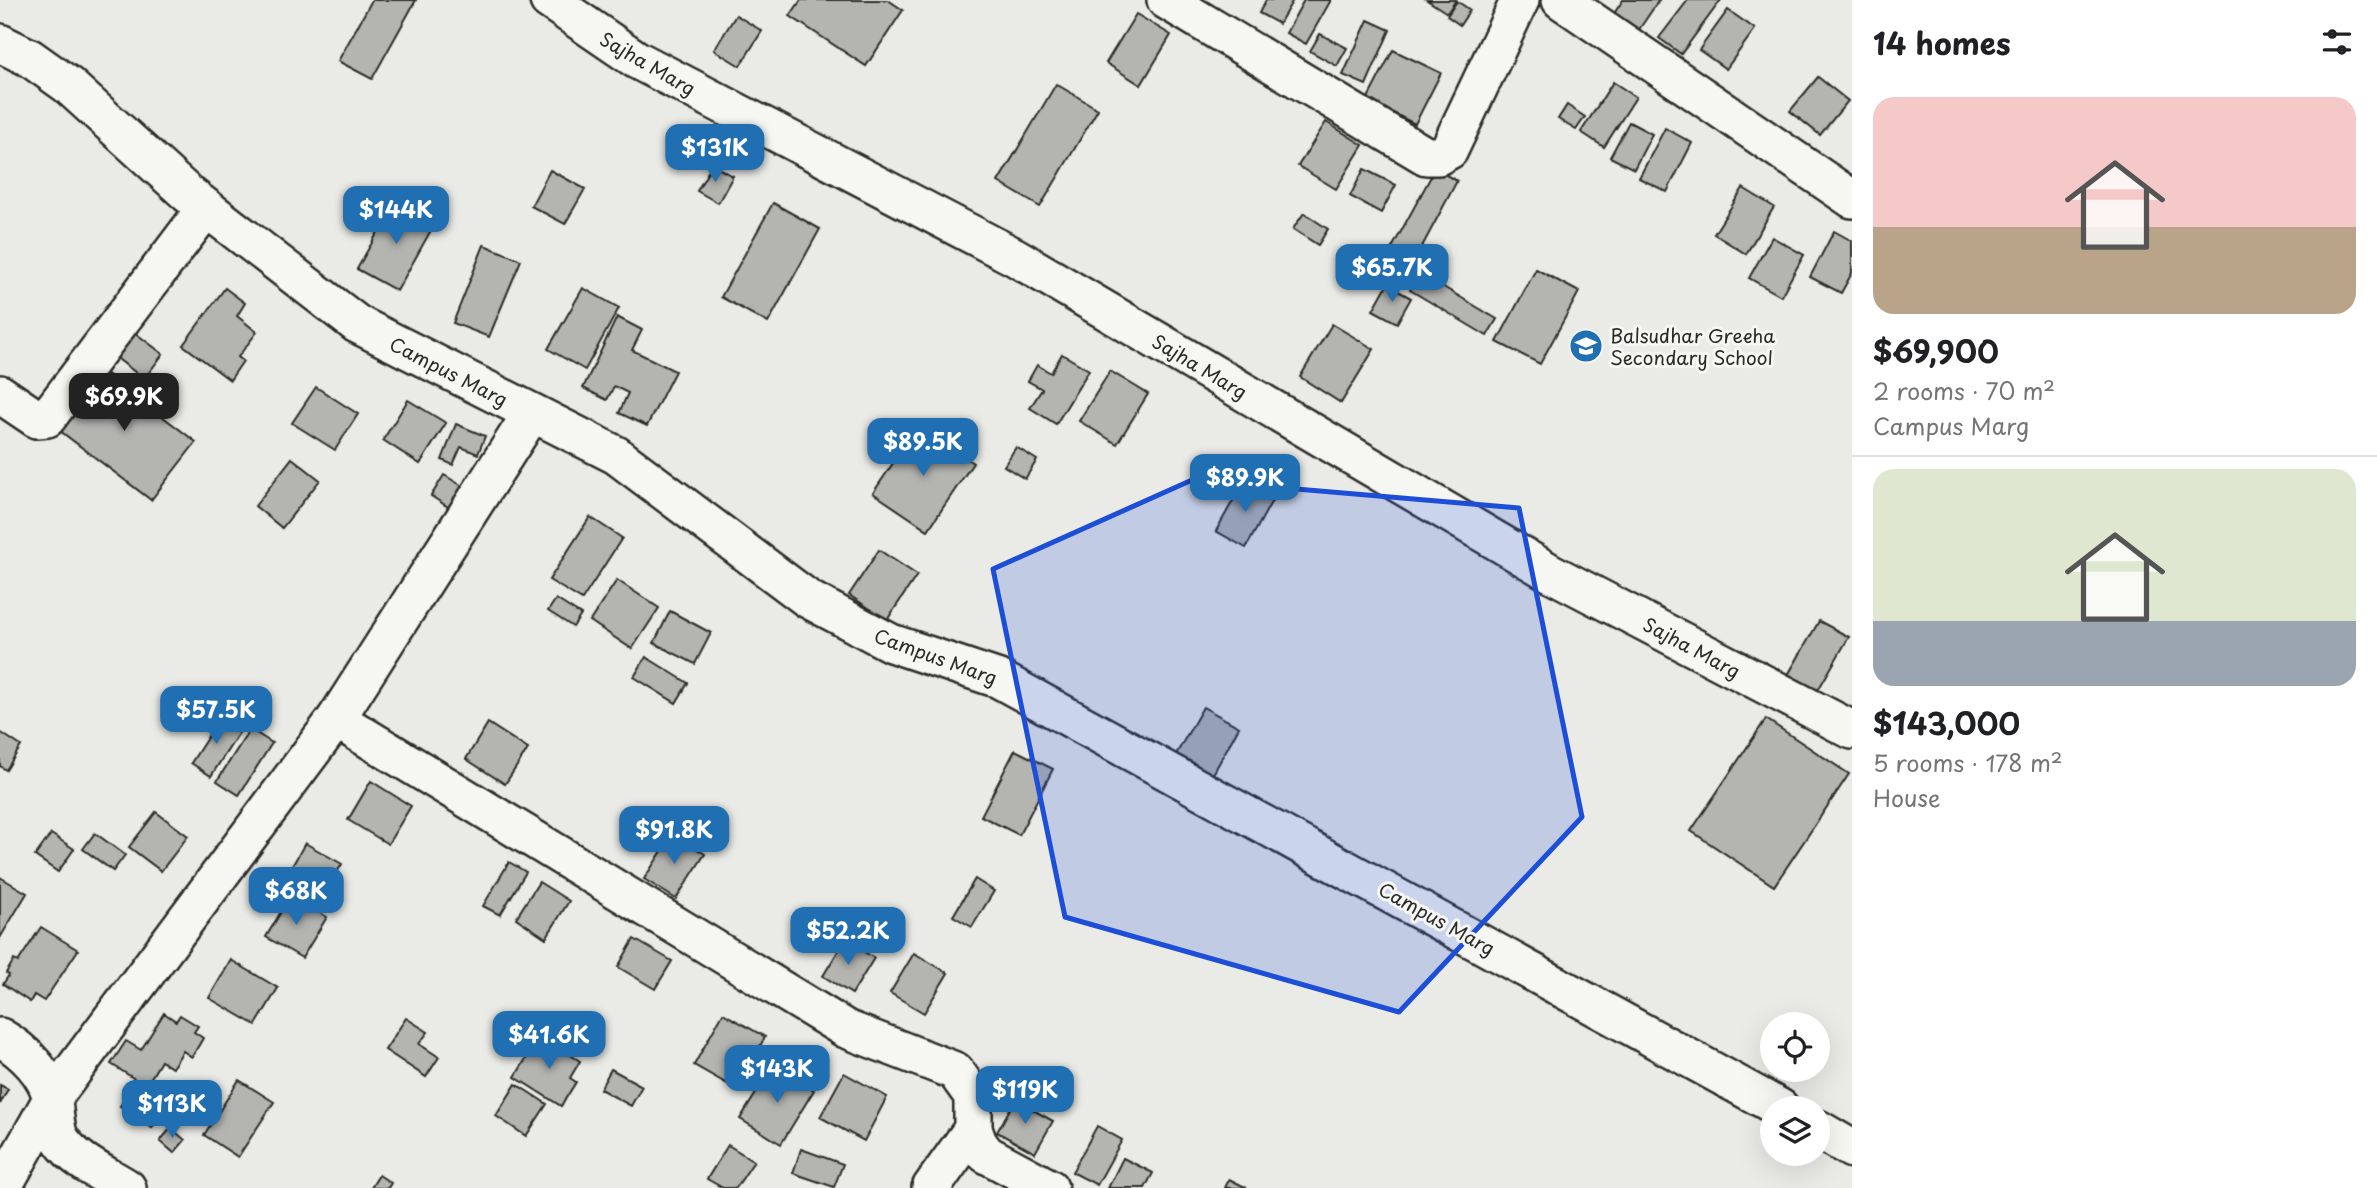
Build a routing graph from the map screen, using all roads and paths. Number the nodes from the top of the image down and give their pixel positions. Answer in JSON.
{"nodes":[{"id":1,"x":550,"y":0,"type":"edge"},
{"id":2,"x":1166,"y":0,"type":"edge"},
{"id":3,"x":1520,"y":0,"type":"edge"},
{"id":4,"x":1561,"y":0,"type":"edge"},
{"id":5,"x":0,"y":43,"type":"edge"},
{"id":6,"x":1852,"y":199,"type":"edge"},
{"id":7,"x":206,"y":208,"type":"junction"},
{"id":8,"x":0,"y":394,"type":"edge"},
{"id":9,"x":532,"y":413,"type":"junction"},
{"id":10,"x":336,"y":719,"type":"junction"},
{"id":11,"x":1852,"y":730,"type":"edge"},
{"id":12,"x":0,"y":1037,"type":"edge"},
{"id":13,"x":1760,"y":1097,"type":"edge"},
{"id":14,"x":52,"y":1099,"type":"junction"},
{"id":15,"x":973,"y":1129,"type":"junction"},
{"id":16,"x":1830,"y":1136,"type":"edge"},
{"id":17,"x":1852,"y":1149,"type":"edge"},
{"id":18,"x":2,"y":1188,"type":"edge"},
{"id":19,"x":127,"y":1188,"type":"edge"},
{"id":20,"x":931,"y":1188,"type":"edge"},
{"id":21,"x":1049,"y":1188,"type":"edge"}],
"edges":[{"from":1,"to":11,"type":"street","name":"Sajha Marg"},
{"from":2,"to":3,"type":"street"},
{"from":4,"to":6,"type":"street"},
{"from":5,"to":7,"type":"street","name":"Campus Marg"},
{"from":7,"to":8,"type":"street"},
{"from":7,"to":9,"type":"street","name":"Campus Marg"},
{"from":9,"to":10,"type":"street"},
{"from":9,"to":13,"type":"street","name":"Campus Marg"},
{"from":10,"to":14,"type":"street"},
{"from":10,"to":15,"type":"street"},
{"from":12,"to":14,"type":"street"},
{"from":14,"to":18,"type":"street"},
{"from":14,"to":19,"type":"street"},
{"from":15,"to":20,"type":"street"},
{"from":15,"to":21,"type":"street"},
{"from":16,"to":17,"type":"street"}]}
